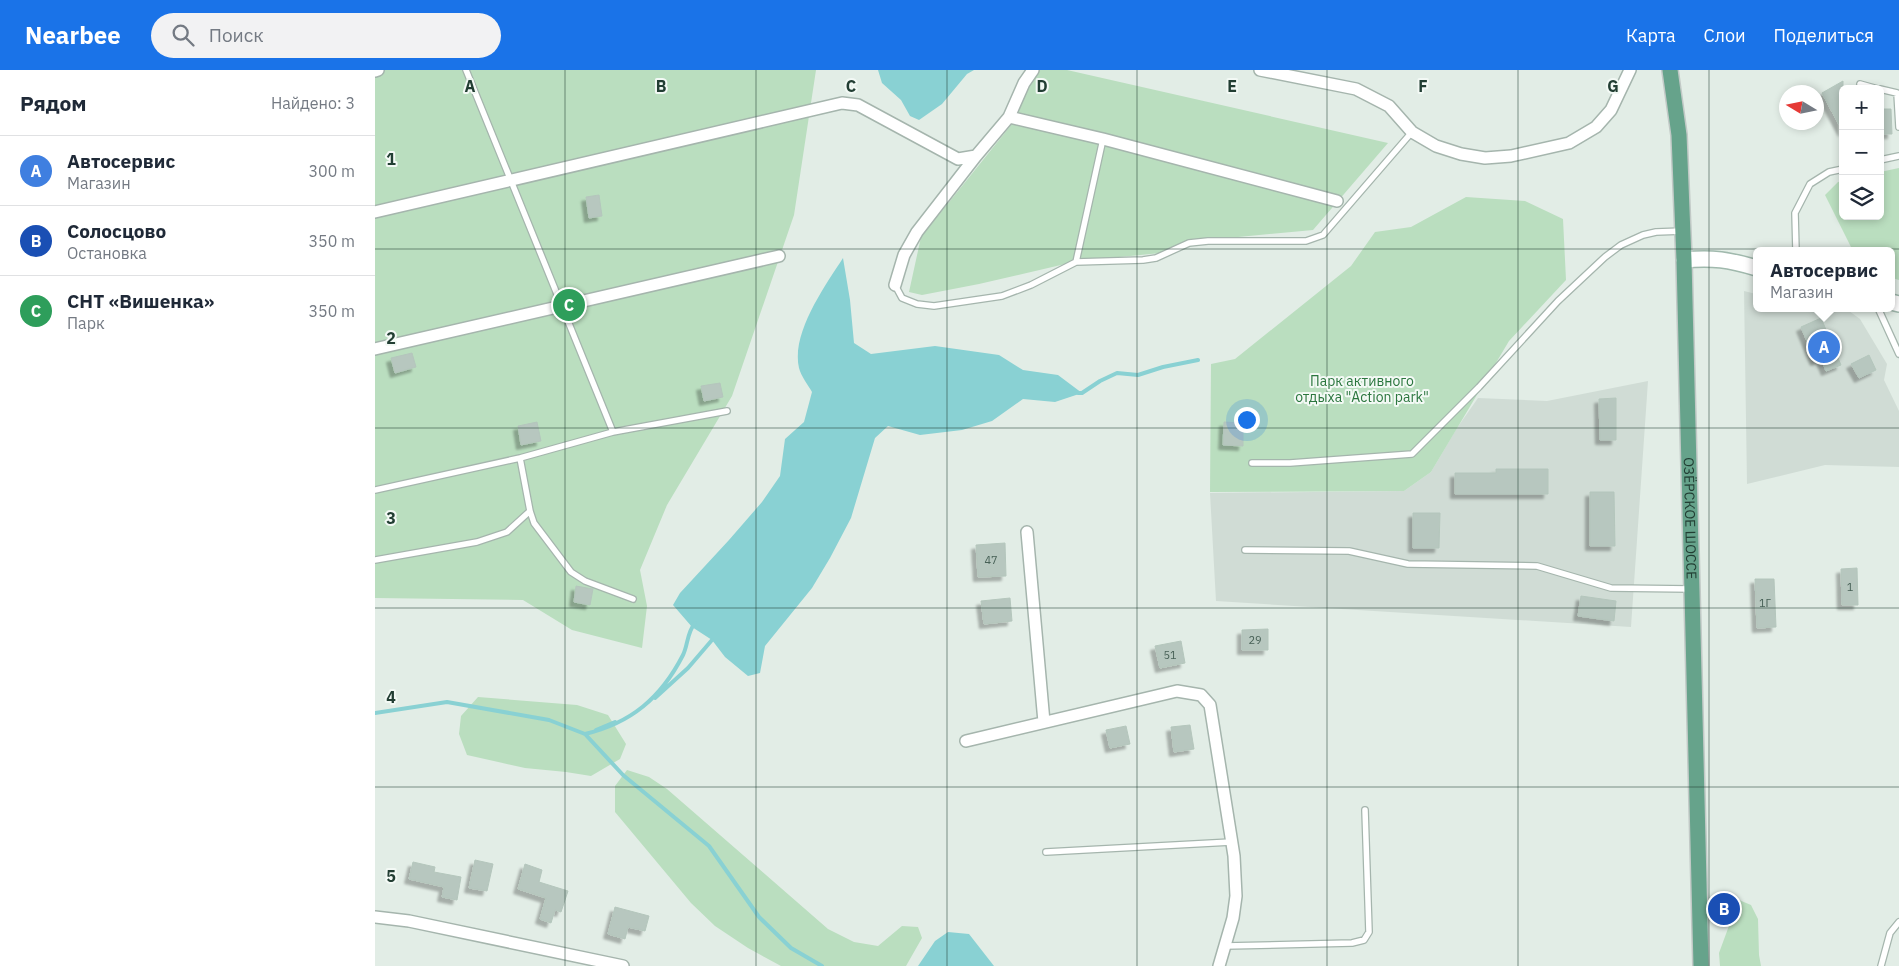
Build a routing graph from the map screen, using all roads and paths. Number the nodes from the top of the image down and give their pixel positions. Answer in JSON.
{"nodes":[{"id":1,"x":466,"y":70,"type":"edge"},
{"id":2,"x":1033,"y":70,"type":"edge"},
{"id":3,"x":1260,"y":70,"type":"edge"},
{"id":4,"x":1630,"y":70,"type":"edge"},
{"id":5,"x":1670,"y":70,"type":"edge"},
{"id":6,"x":1860,"y":84,"type":"dead end"},
{"id":7,"x":1864,"y":85,"type":"edge"},
{"id":8,"x":1884,"y":90,"type":"edge"},
{"id":9,"x":1898,"y":93,"type":"edge"},
{"id":10,"x":1009,"y":117,"type":"junction"},
{"id":11,"x":1899,"y":127,"type":"edge"},
{"id":12,"x":1412,"y":132,"type":"junction"},
{"id":13,"x":1103,"y":139,"type":"junction"},
{"id":14,"x":976,"y":156,"type":"junction"},
{"id":15,"x":1899,"y":156,"type":"edge"},
{"id":16,"x":1884,"y":159,"type":"edge"},
{"id":17,"x":1839,"y":169,"type":"edge"},
{"id":18,"x":511,"y":179,"type":"junction"},
{"id":19,"x":1337,"y":201,"type":"dead end"},
{"id":20,"x":375,"y":212,"type":"edge"},
{"id":21,"x":1683,"y":231,"type":"junction"},
{"id":22,"x":1796,"y":247,"type":"edge"},
{"id":23,"x":779,"y":256,"type":"dead end"},
{"id":24,"x":1684,"y":260,"type":"junction"},
{"id":25,"x":1076,"y":262,"type":"junction"},
{"id":26,"x":1753,"y":267,"type":"edge"},
{"id":27,"x":895,"y":285,"type":"joint"},
{"id":28,"x":561,"y":305,"type":"junction"},
{"id":29,"x":1880,"y":312,"type":"edge"},
{"id":30,"x":375,"y":349,"type":"edge"},
{"id":31,"x":1899,"y":354,"type":"edge"},
{"id":32,"x":727,"y":411,"type":"dead end"},
{"id":33,"x":613,"y":432,"type":"junction"},
{"id":34,"x":520,"y":458,"type":"junction"},
{"id":35,"x":1252,"y":462,"type":"dead end"},
{"id":36,"x":375,"y":490,"type":"edge"},
{"id":37,"x":530,"y":510,"type":"junction"},
{"id":38,"x":1027,"y":532,"type":"dead end"},
{"id":39,"x":1245,"y":550,"type":"dead end"},
{"id":40,"x":375,"y":560,"type":"edge"},
{"id":41,"x":1693,"y":590,"type":"junction"},
{"id":42,"x":633,"y":599,"type":"dead end"},
{"id":43,"x":1044,"y":722,"type":"junction"},
{"id":44,"x":966,"y":741,"type":"dead end"},
{"id":45,"x":1365,"y":810,"type":"dead end"},
{"id":46,"x":1231,"y":842,"type":"junction"},
{"id":47,"x":1046,"y":852,"type":"dead end"},
{"id":48,"x":375,"y":918,"type":"edge"},
{"id":49,"x":1899,"y":922,"type":"edge"},
{"id":50,"x":1224,"y":946,"type":"junction"},
{"id":51,"x":623,"y":966,"type":"edge"},
{"id":52,"x":1219,"y":966,"type":"edge"},
{"id":53,"x":1701,"y":966,"type":"edge"},
{"id":54,"x":1881,"y":966,"type":"edge"}],
"edges":[{"from":1,"to":18,"type":"lane"},
{"from":2,"to":10,"type":"street"},
{"from":3,"to":12,"type":"street"},
{"from":4,"to":12,"type":"street"},
{"from":5,"to":21,"type":"main road","name":"ОЗЁРСКОЕ ШОССЕ"},
{"from":6,"to":7,"type":"lane"},
{"from":8,"to":9,"type":"lane"},
{"from":9,"to":11,"type":"lane"},
{"from":10,"to":13,"type":"street"},
{"from":10,"to":14,"type":"street"},
{"from":12,"to":25,"type":"lane"},
{"from":13,"to":19,"type":"street"},
{"from":13,"to":25,"type":"lane"},
{"from":14,"to":18,"type":"street"},
{"from":14,"to":27,"type":"street"},
{"from":15,"to":16,"type":"lane"},
{"from":17,"to":22,"type":"lane"},
{"from":18,"to":20,"type":"street"},
{"from":18,"to":28,"type":"lane"},
{"from":21,"to":24,"type":"main road","name":"ОЗЁРСКОЕ ШОССЕ"},
{"from":21,"to":35,"type":"lane"},
{"from":23,"to":28,"type":"street"},
{"from":24,"to":26,"type":"main road"},
{"from":24,"to":41,"type":"main road","name":"ОЗЁРСКОЕ ШОССЕ"},
{"from":25,"to":27,"type":"lane"},
{"from":28,"to":30,"type":"street"},
{"from":28,"to":33,"type":"lane"},
{"from":29,"to":31,"type":"lane"},
{"from":32,"to":33,"type":"lane"},
{"from":33,"to":34,"type":"lane"},
{"from":34,"to":36,"type":"lane"},
{"from":34,"to":37,"type":"lane"},
{"from":37,"to":40,"type":"lane"},
{"from":37,"to":42,"type":"lane"},
{"from":38,"to":43,"type":"street"},
{"from":39,"to":41,"type":"lane"},
{"from":41,"to":53,"type":"main road","name":"ОЗЁРСКОЕ ШОССЕ"},
{"from":43,"to":44,"type":"street"},
{"from":43,"to":46,"type":"street"},
{"from":45,"to":50,"type":"lane"},
{"from":46,"to":47,"type":"lane"},
{"from":46,"to":50,"type":"street"},
{"from":48,"to":51,"type":"street"},
{"from":49,"to":54,"type":"lane"},
{"from":50,"to":52,"type":"street"}]}
